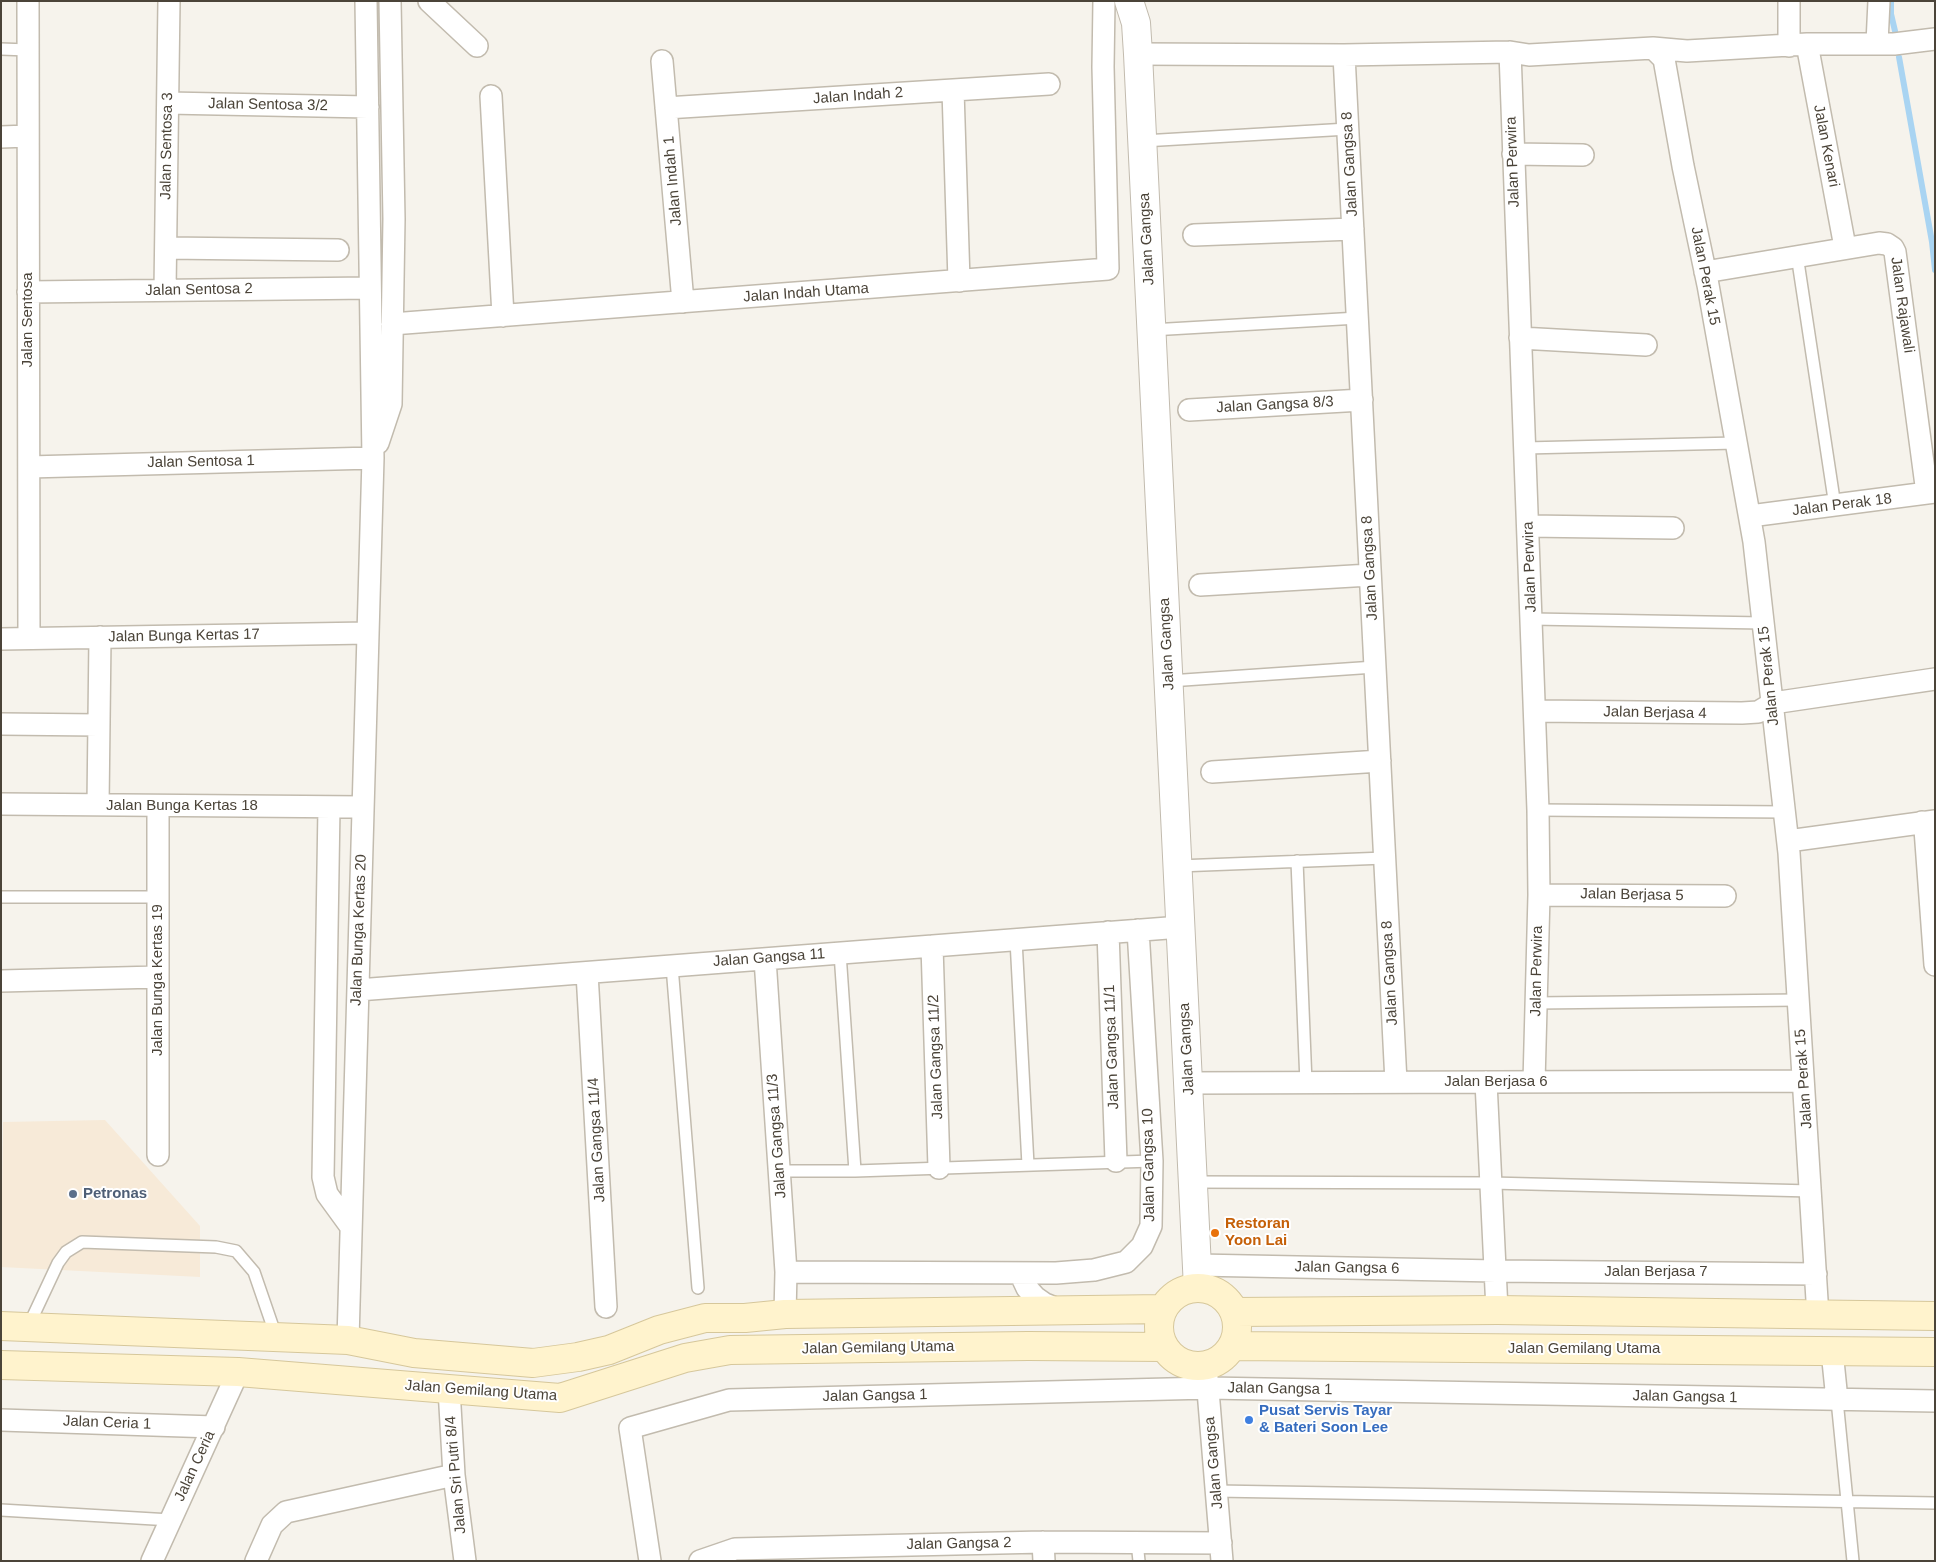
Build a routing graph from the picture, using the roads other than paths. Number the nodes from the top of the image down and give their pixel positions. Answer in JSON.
{"nodes":[{"id":1,"x":28,"y":1,"type":"edge"},
{"id":2,"x":169,"y":1,"type":"edge"},
{"id":3,"x":366,"y":1,"type":"edge"},
{"id":4,"x":390,"y":1,"type":"edge"},
{"id":5,"x":428,"y":1,"type":"edge"},
{"id":6,"x":1104,"y":1,"type":"edge"},
{"id":7,"x":1129,"y":1,"type":"edge"},
{"id":8,"x":1790,"y":1,"type":"edge"},
{"id":9,"x":1879,"y":1,"type":"edge"},
{"id":10,"x":1905,"y":42,"type":"edge"},
{"id":11,"x":1798,"y":45,"type":"junction"},
{"id":12,"x":477,"y":46,"type":"dead end"},
{"id":13,"x":1653,"y":48,"type":"junction"},
{"id":14,"x":1,"y":50,"type":"edge"},
{"id":15,"x":28,"y":50,"type":"junction"},
{"id":16,"x":1510,"y":52,"type":"junction"},
{"id":17,"x":1138,"y":54,"type":"junction"},
{"id":18,"x":1344,"y":55,"type":"junction"},
{"id":19,"x":662,"y":61,"type":"dead end"},
{"id":20,"x":1049,"y":84,"type":"dead end"},
{"id":21,"x":952,"y":90,"type":"junction"},
{"id":22,"x":491,"y":96,"type":"dead end"},
{"id":23,"x":168,"y":103,"type":"junction"},
{"id":24,"x":368,"y":106,"type":"junction"},
{"id":25,"x":666,"y":108,"type":"junction"},
{"id":26,"x":1348,"y":129,"type":"junction"},
{"id":27,"x":28,"y":136,"type":"junction"},
{"id":28,"x":1,"y":137,"type":"edge"},
{"id":29,"x":1142,"y":142,"type":"junction"},
{"id":30,"x":1513,"y":154,"type":"junction"},
{"id":31,"x":1583,"y":155,"type":"dead end"},
{"id":32,"x":1353,"y":229,"type":"junction"},
{"id":33,"x":1194,"y":235,"type":"dead end"},
{"id":34,"x":1845,"y":247,"type":"junction"},
{"id":35,"x":166,"y":248,"type":"junction"},
{"id":36,"x":338,"y":250,"type":"dead end"},
{"id":37,"x":1797,"y":255,"type":"junction"},
{"id":38,"x":1705,"y":272,"type":"junction"},
{"id":39,"x":959,"y":281,"type":"junction"},
{"id":40,"x":370,"y":288,"type":"junction"},
{"id":41,"x":165,"y":290,"type":"junction"},
{"id":42,"x":28,"y":292,"type":"junction"},
{"id":43,"x":683,"y":302,"type":"junction"},
{"id":44,"x":503,"y":316,"type":"junction"},
{"id":45,"x":1358,"y":318,"type":"junction"},
{"id":46,"x":392,"y":324,"type":"junction"},
{"id":47,"x":1152,"y":330,"type":"junction"},
{"id":48,"x":1520,"y":338,"type":"junction"},
{"id":49,"x":1646,"y":345,"type":"dead end"},
{"id":50,"x":1362,"y":400,"type":"junction"},
{"id":51,"x":1189,"y":410,"type":"dead end"},
{"id":52,"x":1736,"y":443,"type":"junction"},
{"id":53,"x":1525,"y":448,"type":"junction"},
{"id":54,"x":373,"y":458,"type":"junction"},
{"id":55,"x":29,"y":466,"type":"junction"},
{"id":56,"x":1931,"y":493,"type":"edge"},
{"id":57,"x":1835,"y":506,"type":"junction"},
{"id":58,"x":1750,"y":516,"type":"junction"},
{"id":59,"x":1528,"y":526,"type":"junction"},
{"id":60,"x":1673,"y":528,"type":"dead end"},
{"id":61,"x":1370,"y":575,"type":"junction"},
{"id":62,"x":1200,"y":585,"type":"dead end"},
{"id":63,"x":1532,"y":619,"type":"junction"},
{"id":64,"x":1764,"y":623,"type":"junction"},
{"id":65,"x":368,"y":633,"type":"junction"},
{"id":66,"x":100,"y":637,"type":"junction"},
{"id":67,"x":29,"y":638,"type":"junction"},
{"id":68,"x":1,"y":639,"type":"edge"},
{"id":69,"x":1375,"y":667,"type":"junction"},
{"id":70,"x":1935,"y":679,"type":"edge"},
{"id":71,"x":1169,"y":681,"type":"junction"},
{"id":72,"x":1772,"y":703,"type":"junction"},
{"id":73,"x":1535,"y":711,"type":"junction"},
{"id":74,"x":1,"y":724,"type":"edge"},
{"id":75,"x":99,"y":725,"type":"junction"},
{"id":76,"x":1380,"y":761,"type":"junction"},
{"id":77,"x":1212,"y":772,"type":"dead end"},
{"id":78,"x":1,"y":804,"type":"edge"},
{"id":79,"x":98,"y":805,"type":"junction"},
{"id":80,"x":158,"y":806,"type":"junction"},
{"id":81,"x":329,"y":807,"type":"junction"},
{"id":82,"x":363,"y":807,"type":"junction"},
{"id":83,"x":1538,"y":810,"type":"junction"},
{"id":84,"x":1785,"y":812,"type":"junction"},
{"id":85,"x":1928,"y":821,"type":"edge"},
{"id":86,"x":1788,"y":841,"type":"junction"},
{"id":87,"x":1384,"y":858,"type":"junction"},
{"id":88,"x":1297,"y":861,"type":"junction"},
{"id":89,"x":1178,"y":866,"type":"junction"},
{"id":90,"x":1539,"y":894,"type":"junction"},
{"id":91,"x":1725,"y":896,"type":"dead end"},
{"id":92,"x":1,"y":897,"type":"edge"},
{"id":93,"x":158,"y":897,"type":"junction"},
{"id":94,"x":1181,"y":927,"type":"junction"},
{"id":95,"x":1138,"y":930,"type":"junction"},
{"id":96,"x":1108,"y":932,"type":"junction"},
{"id":97,"x":1016,"y":940,"type":"junction"},
{"id":98,"x":932,"y":946,"type":"junction"},
{"id":99,"x":840,"y":953,"type":"junction"},
{"id":100,"x":765,"y":959,"type":"junction"},
{"id":101,"x":1935,"y":965,"type":"edge"},
{"id":102,"x":672,"y":966,"type":"junction"},
{"id":103,"x":587,"y":972,"type":"junction"},
{"id":104,"x":157,"y":977,"type":"junction"},
{"id":105,"x":1,"y":981,"type":"edge"},
{"id":106,"x":358,"y":990,"type":"junction"},
{"id":107,"x":1798,"y":1000,"type":"junction"},
{"id":108,"x":1536,"y":1003,"type":"junction"},
{"id":109,"x":1803,"y":1081,"type":"junction"},
{"id":110,"x":1306,"y":1082,"type":"junction"},
{"id":111,"x":1396,"y":1082,"type":"junction"},
{"id":112,"x":1486,"y":1082,"type":"junction"},
{"id":113,"x":1534,"y":1082,"type":"junction"},
{"id":114,"x":1188,"y":1083,"type":"junction"},
{"id":115,"x":158,"y":1154,"type":"dead end"},
{"id":116,"x":1116,"y":1161,"type":"junction"},
{"id":117,"x":1152,"y":1161,"type":"junction"},
{"id":118,"x":1028,"y":1165,"type":"junction"},
{"id":119,"x":939,"y":1168,"type":"junction"},
{"id":120,"x":779,"y":1171,"type":"junction"},
{"id":121,"x":855,"y":1171,"type":"junction"},
{"id":122,"x":1193,"y":1182,"type":"junction"},
{"id":123,"x":1491,"y":1183,"type":"junction"},
{"id":124,"x":1811,"y":1191,"type":"junction"},
{"id":125,"x":351,"y":1228,"type":"junction"},
{"id":126,"x":1496,"y":1271,"type":"junction"},
{"id":127,"x":786,"y":1272,"type":"junction"},
{"id":128,"x":1020,"y":1273,"type":"junction"},
{"id":129,"x":1816,"y":1274,"type":"junction"},
{"id":130,"x":1198,"y":1276,"type":"junction"},
{"id":131,"x":698,"y":1288,"type":"dead end"},
{"id":132,"x":606,"y":1307,"type":"dead end"},
{"id":133,"x":1163,"y":1309,"type":"junction"},
{"id":134,"x":1061,"y":1310,"type":"junction"},
{"id":135,"x":1498,"y":1310,"type":"junction"},
{"id":136,"x":1235,"y":1312,"type":"junction"},
{"id":137,"x":785,"y":1314,"type":"junction"},
{"id":138,"x":1818,"y":1316,"type":"junction"},
{"id":139,"x":1935,"y":1316,"type":"edge"},
{"id":140,"x":14,"y":1326,"type":"edge"},
{"id":141,"x":276,"y":1337,"type":"junction"},
{"id":142,"x":348,"y":1340,"type":"junction"},
{"id":143,"x":1233,"y":1346,"type":"junction"},
{"id":144,"x":1164,"y":1347,"type":"junction"},
{"id":145,"x":1832,"y":1351,"type":"junction"},
{"id":146,"x":1935,"y":1352,"type":"edge"},
{"id":147,"x":1,"y":1365,"type":"edge"},
{"id":148,"x":238,"y":1372,"type":"junction"},
{"id":149,"x":1207,"y":1377,"type":"junction"},
{"id":150,"x":449,"y":1389,"type":"junction"},
{"id":151,"x":1837,"y":1400,"type":"junction"},
{"id":152,"x":1935,"y":1401,"type":"edge"},
{"id":153,"x":1,"y":1420,"type":"edge"},
{"id":154,"x":214,"y":1426,"type":"junction"},
{"id":155,"x":454,"y":1475,"type":"junction"},
{"id":156,"x":1216,"y":1491,"type":"junction"},
{"id":157,"x":1848,"y":1501,"type":"junction"},
{"id":158,"x":1935,"y":1503,"type":"edge"},
{"id":159,"x":1,"y":1510,"type":"edge"},
{"id":160,"x":171,"y":1520,"type":"junction"},
{"id":161,"x":1044,"y":1551,"type":"edge"},
{"id":162,"x":1138,"y":1551,"type":"edge"},
{"id":163,"x":1222,"y":1552,"type":"edge"},
{"id":164,"x":152,"y":1561,"type":"edge"},
{"id":165,"x":256,"y":1561,"type":"edge"},
{"id":166,"x":465,"y":1561,"type":"edge"},
{"id":167,"x":650,"y":1561,"type":"edge"},
{"id":168,"x":700,"y":1561,"type":"edge"},
{"id":169,"x":1853,"y":1561,"type":"edge"}],
"edges":[{"from":1,"to":15,"type":"street","name":"Jalan Sentosa"},
{"from":2,"to":23,"type":"street","name":"Jalan Sentosa 3"},
{"from":3,"to":24,"type":"street"},
{"from":4,"to":46,"type":"street"},
{"from":5,"to":12,"type":"street"},
{"from":6,"to":39,"type":"street","name":"Jalan Indah Utama"},
{"from":7,"to":17,"type":"street","name":"Jalan Gangsa"},
{"from":8,"to":11,"type":"street","name":"Jalan Kenari"},
{"from":9,"to":10,"type":"street"},
{"from":10,"to":11,"type":"street"},
{"from":11,"to":13,"type":"street"},
{"from":11,"to":34,"type":"street","name":"Jalan Kenari"},
{"from":13,"to":16,"type":"street"},
{"from":13,"to":38,"type":"street","name":"Jalan Perak 15"},
{"from":14,"to":15,"type":"lane"},
{"from":15,"to":27,"type":"street","name":"Jalan Sentosa"},
{"from":16,"to":18,"type":"street"},
{"from":16,"to":30,"type":"street","name":"Jalan Perwira"},
{"from":17,"to":18,"type":"street"},
{"from":17,"to":29,"type":"street","name":"Jalan Gangsa"},
{"from":18,"to":26,"type":"street","name":"Jalan Gangsa 8"},
{"from":19,"to":25,"type":"street","name":"Jalan Indah 1"},
{"from":20,"to":21,"type":"street","name":"Jalan Indah 2"},
{"from":21,"to":25,"type":"street","name":"Jalan Indah 2"},
{"from":21,"to":39,"type":"street"},
{"from":22,"to":44,"type":"street"},
{"from":23,"to":24,"type":"street","name":"Jalan Sentosa 3/2"},
{"from":23,"to":35,"type":"street","name":"Jalan Sentosa 3"},
{"from":24,"to":40,"type":"street"},
{"from":25,"to":43,"type":"street","name":"Jalan Indah 1"},
{"from":26,"to":29,"type":"lane"},
{"from":26,"to":32,"type":"street","name":"Jalan Gangsa 8"},
{"from":27,"to":28,"type":"street"},
{"from":27,"to":42,"type":"street","name":"Jalan Sentosa"},
{"from":29,"to":47,"type":"street","name":"Jalan Gangsa"},
{"from":30,"to":31,"type":"street"},
{"from":30,"to":48,"type":"street","name":"Jalan Perwira"},
{"from":32,"to":33,"type":"street"},
{"from":32,"to":45,"type":"street","name":"Jalan Gangsa 8"},
{"from":34,"to":37,"type":"street","name":"Jalan Rajawali"},
{"from":34,"to":56,"type":"street","name":"Jalan Rajawali"},
{"from":35,"to":36,"type":"street"},
{"from":35,"to":41,"type":"street","name":"Jalan Sentosa 3"},
{"from":37,"to":38,"type":"street","name":"Jalan Rajawali"},
{"from":37,"to":57,"type":"lane"},
{"from":38,"to":52,"type":"street","name":"Jalan Perak 15"},
{"from":39,"to":43,"type":"street","name":"Jalan Indah Utama"},
{"from":40,"to":41,"type":"street","name":"Jalan Sentosa 2"},
{"from":40,"to":54,"type":"street"},
{"from":41,"to":42,"type":"street","name":"Jalan Sentosa 2"},
{"from":42,"to":55,"type":"street","name":"Jalan Sentosa"},
{"from":43,"to":44,"type":"street","name":"Jalan Indah Utama"},
{"from":44,"to":46,"type":"street","name":"Jalan Indah Utama"},
{"from":45,"to":47,"type":"lane"},
{"from":45,"to":50,"type":"street","name":"Jalan Gangsa 8"},
{"from":46,"to":54,"type":"street"},
{"from":47,"to":71,"type":"street","name":"Jalan Gangsa"},
{"from":48,"to":49,"type":"street"},
{"from":48,"to":53,"type":"street","name":"Jalan Perwira"},
{"from":50,"to":51,"type":"street","name":"Jalan Gangsa 8/3"},
{"from":50,"to":61,"type":"street","name":"Jalan Gangsa 8"},
{"from":52,"to":53,"type":"lane"},
{"from":52,"to":58,"type":"street","name":"Jalan Perak 15"},
{"from":53,"to":59,"type":"street","name":"Jalan Perwira"},
{"from":54,"to":55,"type":"street","name":"Jalan Sentosa 1"},
{"from":54,"to":65,"type":"street","name":"Jalan Bunga Kertas 20"},
{"from":55,"to":67,"type":"street","name":"Jalan Sentosa"},
{"from":56,"to":57,"type":"street","name":"Jalan Perak 18"},
{"from":57,"to":58,"type":"street","name":"Jalan Perak 18"},
{"from":58,"to":64,"type":"street","name":"Jalan Perak 15"},
{"from":59,"to":60,"type":"street"},
{"from":59,"to":63,"type":"street","name":"Jalan Perwira"},
{"from":61,"to":62,"type":"street"},
{"from":61,"to":69,"type":"street","name":"Jalan Gangsa 8"},
{"from":63,"to":64,"type":"lane"},
{"from":63,"to":73,"type":"street","name":"Jalan Perwira"},
{"from":64,"to":72,"type":"street","name":"Jalan Perak 15"},
{"from":65,"to":66,"type":"street","name":"Jalan Bunga Kertas 17"},
{"from":65,"to":82,"type":"street","name":"Jalan Bunga Kertas 20"},
{"from":66,"to":67,"type":"street","name":"Jalan Bunga Kertas 17"},
{"from":66,"to":75,"type":"street"},
{"from":67,"to":68,"type":"street","name":"Jalan Bunga Kertas 17"},
{"from":69,"to":71,"type":"lane"},
{"from":69,"to":76,"type":"street","name":"Jalan Gangsa 8"},
{"from":70,"to":72,"type":"street","name":"Jalan Berjasa 4"},
{"from":71,"to":89,"type":"street","name":"Jalan Gangsa"},
{"from":72,"to":73,"type":"street","name":"Jalan Berjasa 4"},
{"from":72,"to":84,"type":"street","name":"Jalan Perak 15"},
{"from":73,"to":83,"type":"street","name":"Jalan Perwira"},
{"from":74,"to":75,"type":"street"},
{"from":75,"to":79,"type":"street"},
{"from":76,"to":77,"type":"street"},
{"from":76,"to":87,"type":"street","name":"Jalan Gangsa 8"},
{"from":78,"to":79,"type":"street","name":"Jalan Bunga Kertas 18"},
{"from":79,"to":80,"type":"street","name":"Jalan Bunga Kertas 18"},
{"from":80,"to":81,"type":"street","name":"Jalan Bunga Kertas 18"},
{"from":80,"to":93,"type":"street","name":"Jalan Bunga Kertas 19"},
{"from":81,"to":82,"type":"street","name":"Jalan Bunga Kertas 18"},
{"from":81,"to":125,"type":"street","name":"Jalan Bunga Kertas 20"},
{"from":82,"to":106,"type":"street","name":"Jalan Bunga Kertas 20"},
{"from":83,"to":84,"type":"lane"},
{"from":83,"to":90,"type":"street","name":"Jalan Perwira"},
{"from":84,"to":86,"type":"street","name":"Jalan Perak 15"},
{"from":85,"to":86,"type":"street"},
{"from":85,"to":101,"type":"street"},
{"from":86,"to":107,"type":"street","name":"Jalan Perak 15"},
{"from":87,"to":88,"type":"lane"},
{"from":87,"to":111,"type":"street","name":"Jalan Gangsa 8"},
{"from":88,"to":89,"type":"lane"},
{"from":88,"to":110,"type":"lane"},
{"from":89,"to":94,"type":"street","name":"Jalan Gangsa"},
{"from":90,"to":91,"type":"street","name":"Jalan Berjasa 5"},
{"from":90,"to":108,"type":"street","name":"Jalan Perwira"},
{"from":92,"to":93,"type":"lane"},
{"from":93,"to":104,"type":"street","name":"Jalan Bunga Kertas 19"},
{"from":94,"to":95,"type":"street","name":"Jalan Gangsa 11"},
{"from":94,"to":114,"type":"street","name":"Jalan Gangsa"},
{"from":95,"to":96,"type":"street","name":"Jalan Gangsa 11"},
{"from":95,"to":117,"type":"street","name":"Jalan Gangsa 10"},
{"from":96,"to":97,"type":"street","name":"Jalan Gangsa 11"},
{"from":96,"to":116,"type":"street","name":"Jalan Gangsa 11/1"},
{"from":97,"to":98,"type":"street","name":"Jalan Gangsa 11"},
{"from":97,"to":118,"type":"lane"},
{"from":98,"to":99,"type":"street","name":"Jalan Gangsa 11"},
{"from":98,"to":119,"type":"street","name":"Jalan Gangsa 11/2"},
{"from":99,"to":100,"type":"street","name":"Jalan Gangsa 11"},
{"from":99,"to":121,"type":"lane"},
{"from":100,"to":102,"type":"street","name":"Jalan Gangsa 11"},
{"from":100,"to":120,"type":"street","name":"Jalan Gangsa 11/3"},
{"from":102,"to":103,"type":"street","name":"Jalan Gangsa 11"},
{"from":102,"to":131,"type":"lane"},
{"from":103,"to":106,"type":"street","name":"Jalan Gangsa 11"},
{"from":103,"to":132,"type":"street","name":"Jalan Gangsa 11/4"},
{"from":104,"to":105,"type":"street"},
{"from":104,"to":115,"type":"street","name":"Jalan Bunga Kertas 19"},
{"from":106,"to":125,"type":"street","name":"Jalan Bunga Kertas 20"},
{"from":107,"to":108,"type":"lane"},
{"from":107,"to":109,"type":"street","name":"Jalan Perak 15"},
{"from":108,"to":113,"type":"street","name":"Jalan Perwira"},
{"from":109,"to":113,"type":"street","name":"Jalan Berjasa 6"},
{"from":109,"to":124,"type":"street","name":"Jalan Perak 15"},
{"from":110,"to":111,"type":"street","name":"Jalan Berjasa 6"},
{"from":110,"to":114,"type":"street","name":"Jalan Berjasa 6"},
{"from":111,"to":112,"type":"street","name":"Jalan Berjasa 6"},
{"from":112,"to":113,"type":"street","name":"Jalan Berjasa 6"},
{"from":112,"to":123,"type":"street"},
{"from":114,"to":122,"type":"street","name":"Jalan Gangsa"},
{"from":116,"to":117,"type":"lane"},
{"from":116,"to":118,"type":"lane"},
{"from":117,"to":128,"type":"street","name":"Jalan Gangsa 10"},
{"from":118,"to":119,"type":"lane"},
{"from":119,"to":121,"type":"lane"},
{"from":120,"to":121,"type":"lane"},
{"from":120,"to":127,"type":"street","name":"Jalan Gangsa 11/3"},
{"from":122,"to":123,"type":"lane"},
{"from":122,"to":130,"type":"street","name":"Jalan Gangsa"},
{"from":123,"to":124,"type":"lane"},
{"from":123,"to":126,"type":"street"},
{"from":124,"to":129,"type":"street","name":"Jalan Perak 15"},
{"from":125,"to":142,"type":"street","name":"Jalan Bunga Kertas 20"},
{"from":126,"to":129,"type":"street","name":"Jalan Berjasa 7"},
{"from":126,"to":130,"type":"street","name":"Jalan Gangsa 6"},
{"from":126,"to":135,"type":"street"},
{"from":127,"to":128,"type":"street","name":"Jalan Gangsa 10"},
{"from":127,"to":137,"type":"street","name":"Jalan Gangsa 11/3"},
{"from":128,"to":134,"type":"street"},
{"from":129,"to":138,"type":"street","name":"Jalan Perak 15"},
{"from":130,"to":133,"type":"main road"},
{"from":130,"to":136,"type":"main road"},
{"from":133,"to":134,"type":"main road","name":"Jalan Gemilang Utama"},
{"from":133,"to":144,"type":"main road"},
{"from":134,"to":137,"type":"main road","name":"Jalan Gemilang Utama"},
{"from":135,"to":136,"type":"main road"},
{"from":135,"to":138,"type":"main road"},
{"from":136,"to":143,"type":"main road"},
{"from":137,"to":142,"type":"main road","name":"Jalan Gemilang Utama"},
{"from":138,"to":139,"type":"main road"},
{"from":140,"to":141,"type":"main road","name":"Jalan Gemilang Utama"},
{"from":140,"to":141,"type":"lane"},
{"from":141,"to":142,"type":"main road","name":"Jalan Gemilang Utama"},
{"from":143,"to":145,"type":"main road","name":"Jalan Gemilang Utama"},
{"from":143,"to":149,"type":"main road"},
{"from":144,"to":149,"type":"main road"},
{"from":144,"to":150,"type":"main road","name":"Jalan Gemilang Utama"},
{"from":145,"to":146,"type":"main road","name":"Jalan Gemilang Utama"},
{"from":145,"to":151,"type":"street"},
{"from":147,"to":148,"type":"main road","name":"Jalan Gemilang Utama"},
{"from":148,"to":150,"type":"main road","name":"Jalan Gemilang Utama"},
{"from":148,"to":154,"type":"street","name":"Jalan Ceria"},
{"from":149,"to":151,"type":"street","name":"Jalan Gangsa 1"},
{"from":149,"to":156,"type":"street","name":"Jalan Gangsa"},
{"from":149,"to":167,"type":"street","name":"Jalan Gangsa 1"},
{"from":150,"to":155,"type":"street","name":"Jalan Sri Putri 8/4"},
{"from":151,"to":152,"type":"street","name":"Jalan Gangsa 1"},
{"from":151,"to":157,"type":"lane"},
{"from":153,"to":154,"type":"street","name":"Jalan Ceria 1"},
{"from":154,"to":160,"type":"street","name":"Jalan Ceria"},
{"from":155,"to":165,"type":"street"},
{"from":155,"to":166,"type":"street","name":"Jalan Sri Putri 8/4"},
{"from":156,"to":157,"type":"lane"},
{"from":156,"to":163,"type":"street","name":"Jalan Gangsa"},
{"from":157,"to":158,"type":"lane"},
{"from":157,"to":169,"type":"lane"},
{"from":159,"to":160,"type":"lane"},
{"from":160,"to":164,"type":"street","name":"Jalan Ceria"},
{"from":161,"to":162,"type":"street","name":"Jalan Gangsa 2"},
{"from":161,"to":168,"type":"street","name":"Jalan Gangsa 2"},
{"from":162,"to":163,"type":"street","name":"Jalan Gangsa 2"}]}
